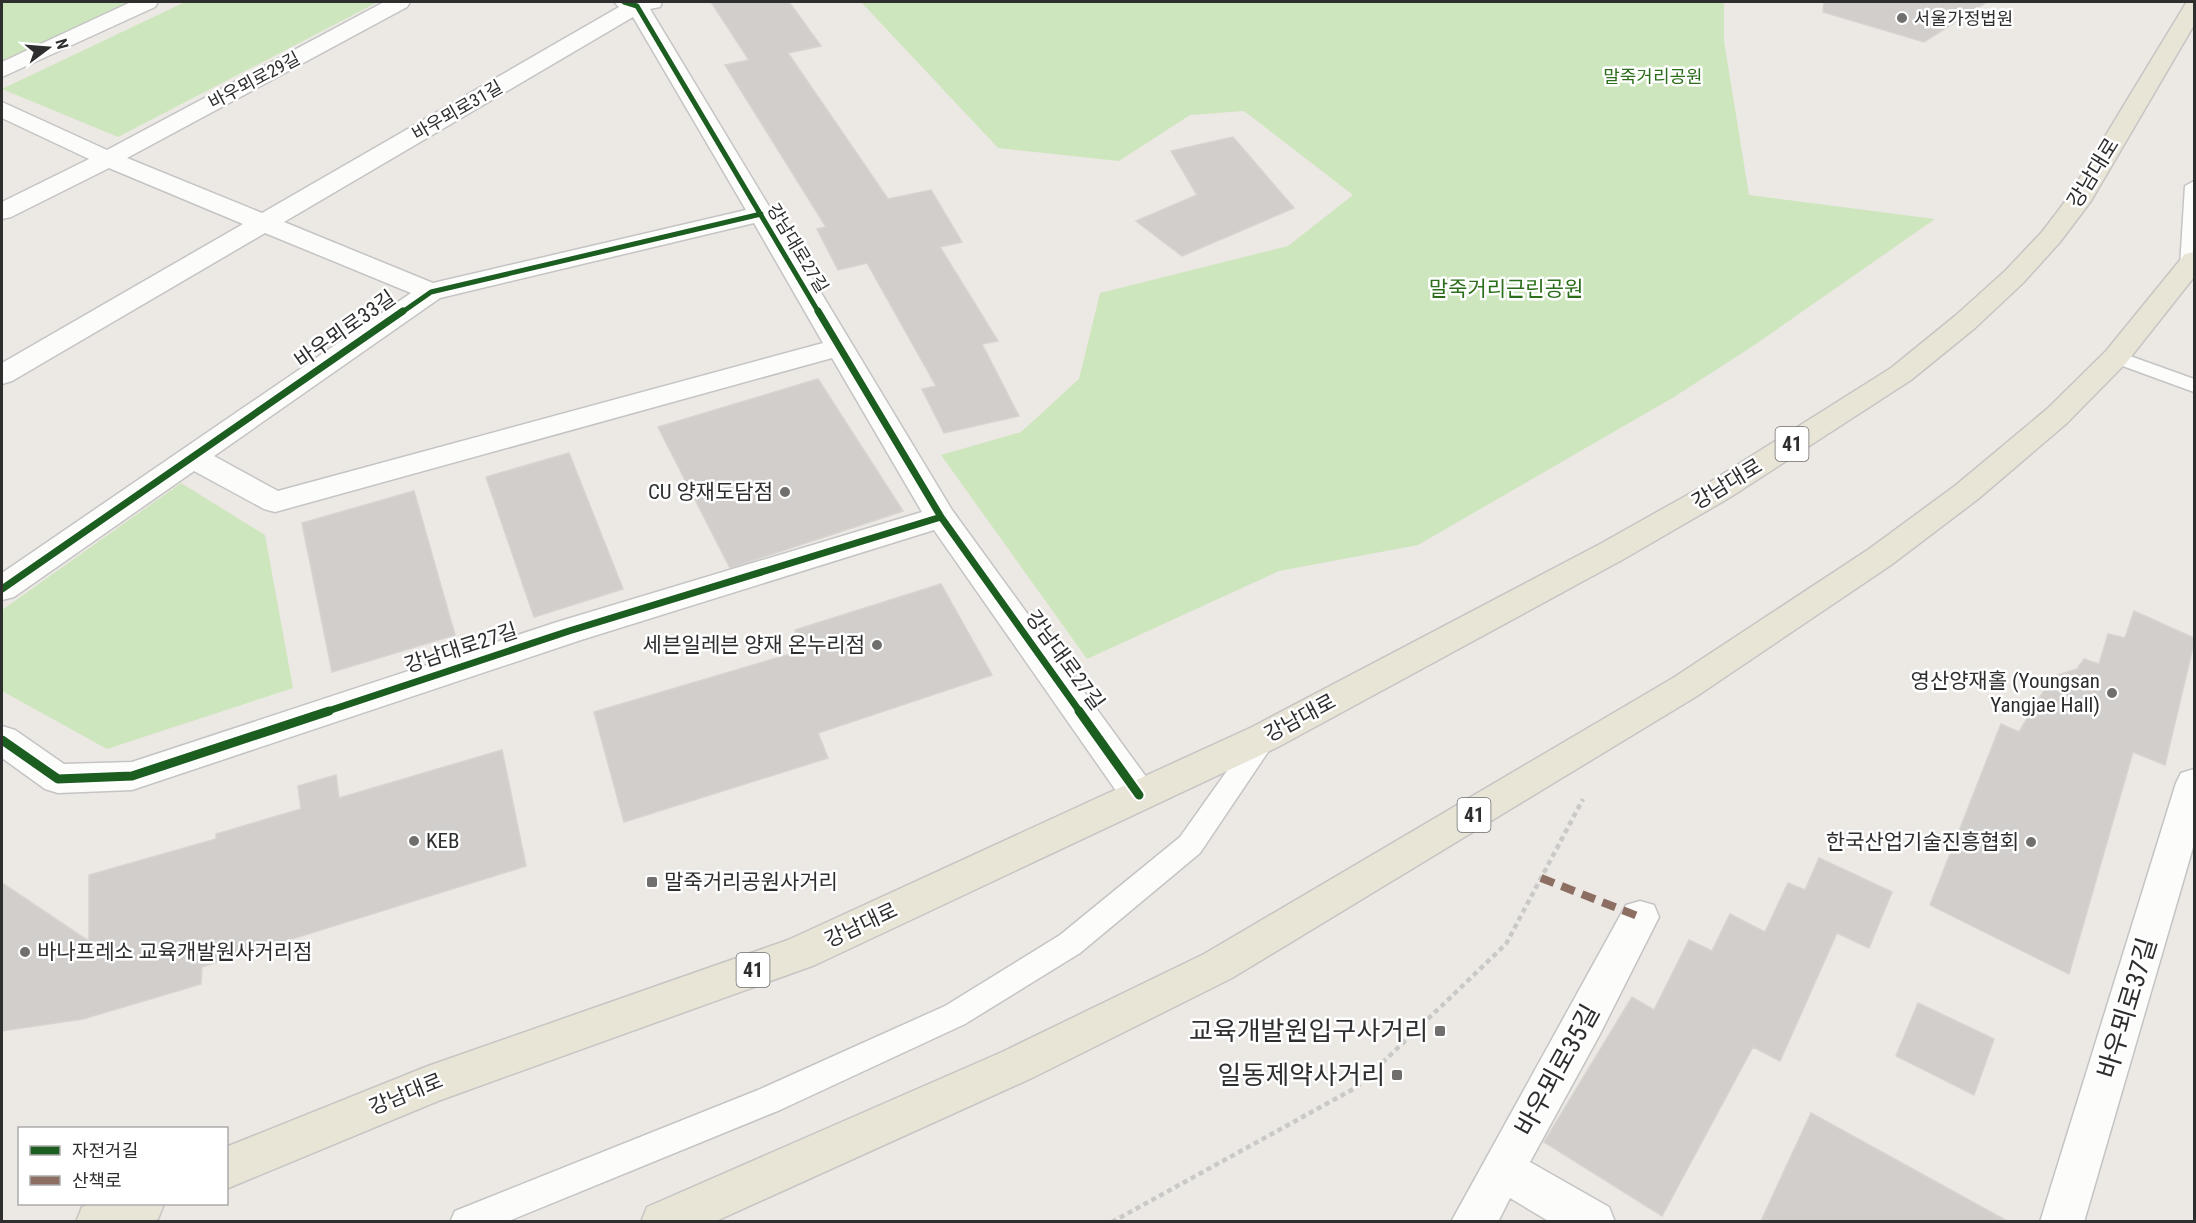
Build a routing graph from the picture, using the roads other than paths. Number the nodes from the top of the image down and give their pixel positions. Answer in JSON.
{"nodes":[{"id":1,"x":147,"y":2,"type":"edge"},
{"id":2,"x":399,"y":2,"type":"edge"},
{"id":3,"x":638,"y":3,"type":"edge"},
{"id":4,"x":2194,"y":8,"type":"edge"},
{"id":5,"x":2,"y":70,"type":"edge"},
{"id":6,"x":2,"y":109,"type":"edge"},
{"id":7,"x":108,"y":159,"type":"junction"},
{"id":8,"x":2194,"y":186,"type":"edge"},
{"id":9,"x":2,"y":212,"type":"edge"},
{"id":10,"x":760,"y":214,"type":"junction"},
{"id":11,"x":263,"y":223,"type":"junction"},
{"id":12,"x":2192,"y":263,"type":"edge"},
{"id":13,"x":430,"y":292,"type":"junction"},
{"id":14,"x":840,"y":347,"type":"junction"},
{"id":15,"x":2116,"y":357,"type":"junction"},
{"id":16,"x":2,"y":375,"type":"edge"},
{"id":17,"x":2194,"y":386,"type":"edge"},
{"id":18,"x":192,"y":457,"type":"junction"},
{"id":19,"x":940,"y":518,"type":"junction"},
{"id":20,"x":2,"y":589,"type":"edge"},
{"id":21,"x":1265,"y":737,"type":"junction"},
{"id":22,"x":2,"y":740,"type":"edge"},
{"id":23,"x":2193,"y":791,"type":"edge"},
{"id":24,"x":1139,"y":795,"type":"junction"},
{"id":25,"x":1640,"y":917,"type":"dead end"},
{"id":26,"x":228,"y":1167,"type":"edge"},
{"id":27,"x":1502,"y":1169,"type":"junction"},
{"id":28,"x":137,"y":1205,"type":"edge"},
{"id":29,"x":98,"y":1221,"type":"edge"},
{"id":30,"x":466,"y":1221,"type":"edge"},
{"id":31,"x":663,"y":1221,"type":"edge"},
{"id":32,"x":1473,"y":1221,"type":"edge"},
{"id":33,"x":1593,"y":1221,"type":"edge"},
{"id":34,"x":2062,"y":1221,"type":"edge"}],
"edges":[{"from":1,"to":5,"type":"street"},
{"from":2,"to":7,"type":"street","name":"바우뫼로29길"},
{"from":3,"to":10,"type":"street","name":"강남대로27길"},
{"from":3,"to":11,"type":"street","name":"바우뫼로31길"},
{"from":4,"to":21,"type":"main road","name":"강남대로","number":"41"},
{"from":6,"to":7,"type":"street"},
{"from":7,"to":9,"type":"street","name":"바우뫼로29길"},
{"from":7,"to":11,"type":"street"},
{"from":8,"to":12,"type":"lane"},
{"from":10,"to":13,"type":"street","name":"바우뫼로33길"},
{"from":10,"to":14,"type":"street","name":"강남대로27길"},
{"from":11,"to":13,"type":"street"},
{"from":11,"to":16,"type":"street","name":"바우뫼로31길"},
{"from":12,"to":15,"type":"main road","number":"41"},
{"from":13,"to":18,"type":"street","name":"바우뫼로33길"},
{"from":14,"to":18,"type":"street"},
{"from":14,"to":19,"type":"street","name":"강남대로27길"},
{"from":15,"to":17,"type":"lane"},
{"from":15,"to":31,"type":"main road","number":"41"},
{"from":18,"to":20,"type":"street","name":"바우뫼로33길"},
{"from":19,"to":22,"type":"street","name":"강남대로27길"},
{"from":19,"to":24,"type":"street","name":"강남대로27길"},
{"from":21,"to":24,"type":"main road","name":"강남대로","number":"41"},
{"from":21,"to":30,"type":"lane"},
{"from":23,"to":34,"type":"street","name":"바우뫼로37길"},
{"from":24,"to":26,"type":"main road","name":"강남대로","number":"41"},
{"from":25,"to":27,"type":"street","name":"바우뫼로35길"},
{"from":27,"to":32,"type":"street","name":"바우뫼로35길"},
{"from":27,"to":33,"type":"street"},
{"from":28,"to":29,"type":"main road"}]}
